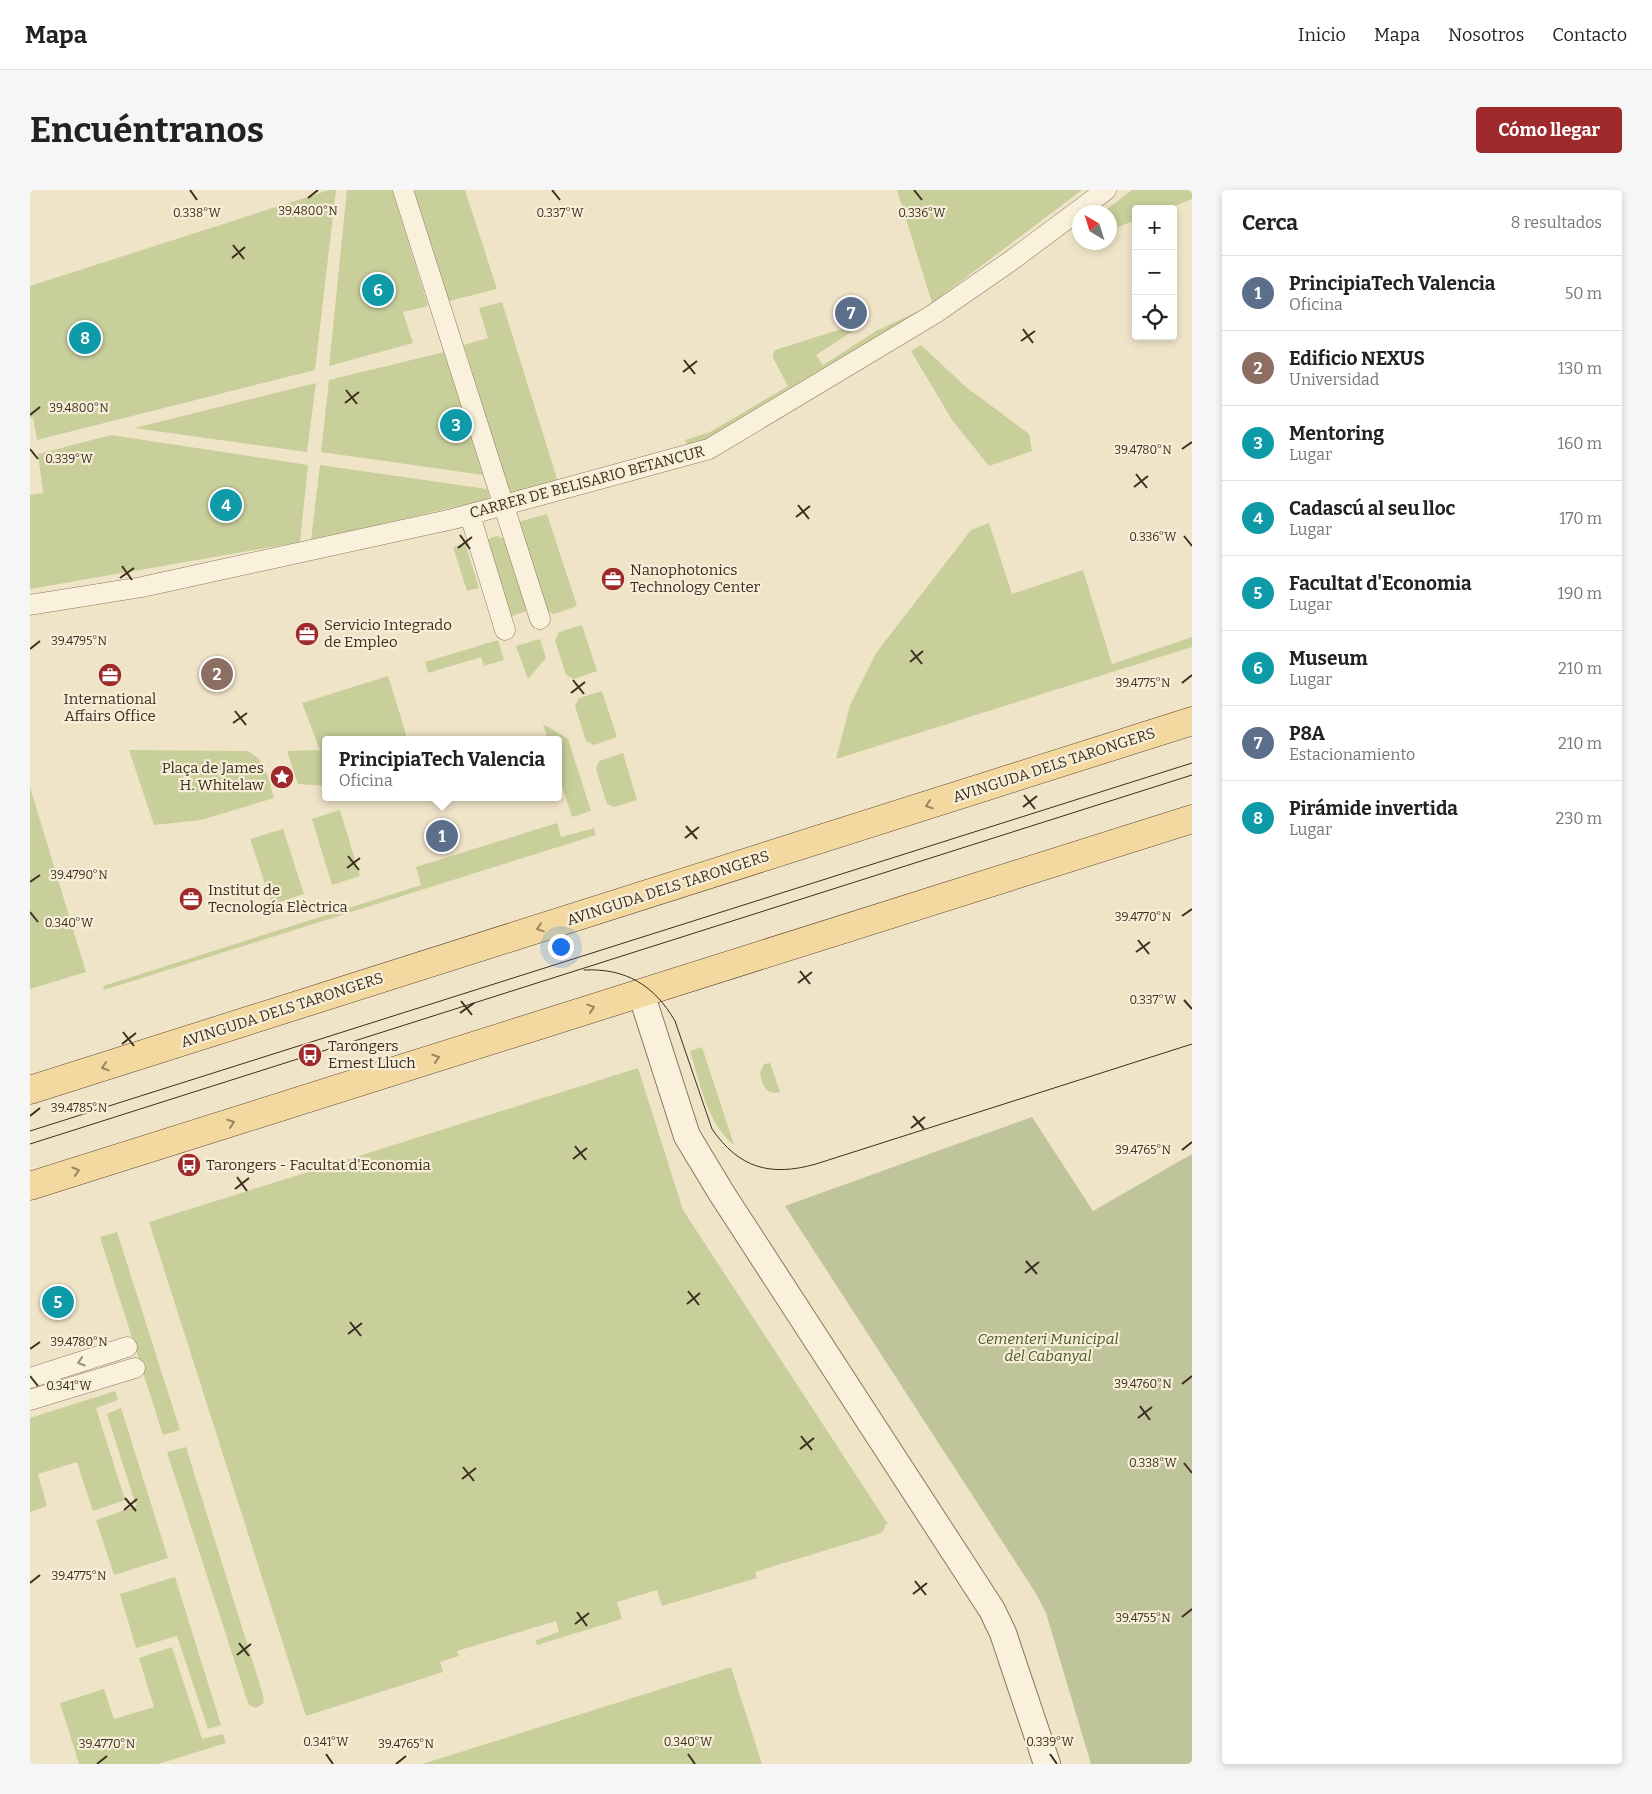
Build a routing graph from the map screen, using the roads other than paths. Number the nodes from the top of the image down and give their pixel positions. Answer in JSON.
{"nodes":[{"id":1,"x":402,"y":190,"type":"edge"},
{"id":2,"x":1106,"y":190,"type":"edge"},
{"id":3,"x":504,"y":506,"type":"junction"},
{"id":4,"x":470,"y":515,"type":"junction"},
{"id":5,"x":30,"y":605,"type":"edge"},
{"id":6,"x":540,"y":619,"type":"dead end"},
{"id":7,"x":505,"y":630,"type":"dead end"},
{"id":8,"x":1192,"y":721,"type":"edge"},
{"id":9,"x":1192,"y":819,"type":"edge"},
{"id":10,"x":641,"y":993,"type":"junction"},
{"id":11,"x":30,"y":1090,"type":"edge"},
{"id":12,"x":30,"y":1186,"type":"edge"},
{"id":13,"x":127,"y":1347,"type":"dead end"},
{"id":14,"x":135,"y":1368,"type":"dead end"},
{"id":15,"x":30,"y":1378,"type":"edge"},
{"id":16,"x":30,"y":1400,"type":"edge"},
{"id":17,"x":1047,"y":1764,"type":"edge"}],
"edges":[{"from":1,"to":3,"type":"street"},
{"from":2,"to":3,"type":"street","name":"CARRER DE BELISARIO BETANCUR"},
{"from":3,"to":4,"type":"street","name":"CARRER DE BELISARIO BETANCUR"},
{"from":3,"to":6,"type":"street"},
{"from":4,"to":5,"type":"street","name":"CARRER DE BELISARIO BETANCUR"},
{"from":4,"to":7,"type":"street"},
{"from":8,"to":11,"type":"main road","name":"AVINGUDA DELS TARONGERS","one_way":true},
{"from":9,"to":10,"type":"main road"},
{"from":12,"to":10,"type":"main road","one_way":true},
{"from":10,"to":17,"type":"street"},
{"from":13,"to":15,"type":"street","one_way":true},
{"from":14,"to":16,"type":"street"}]}
